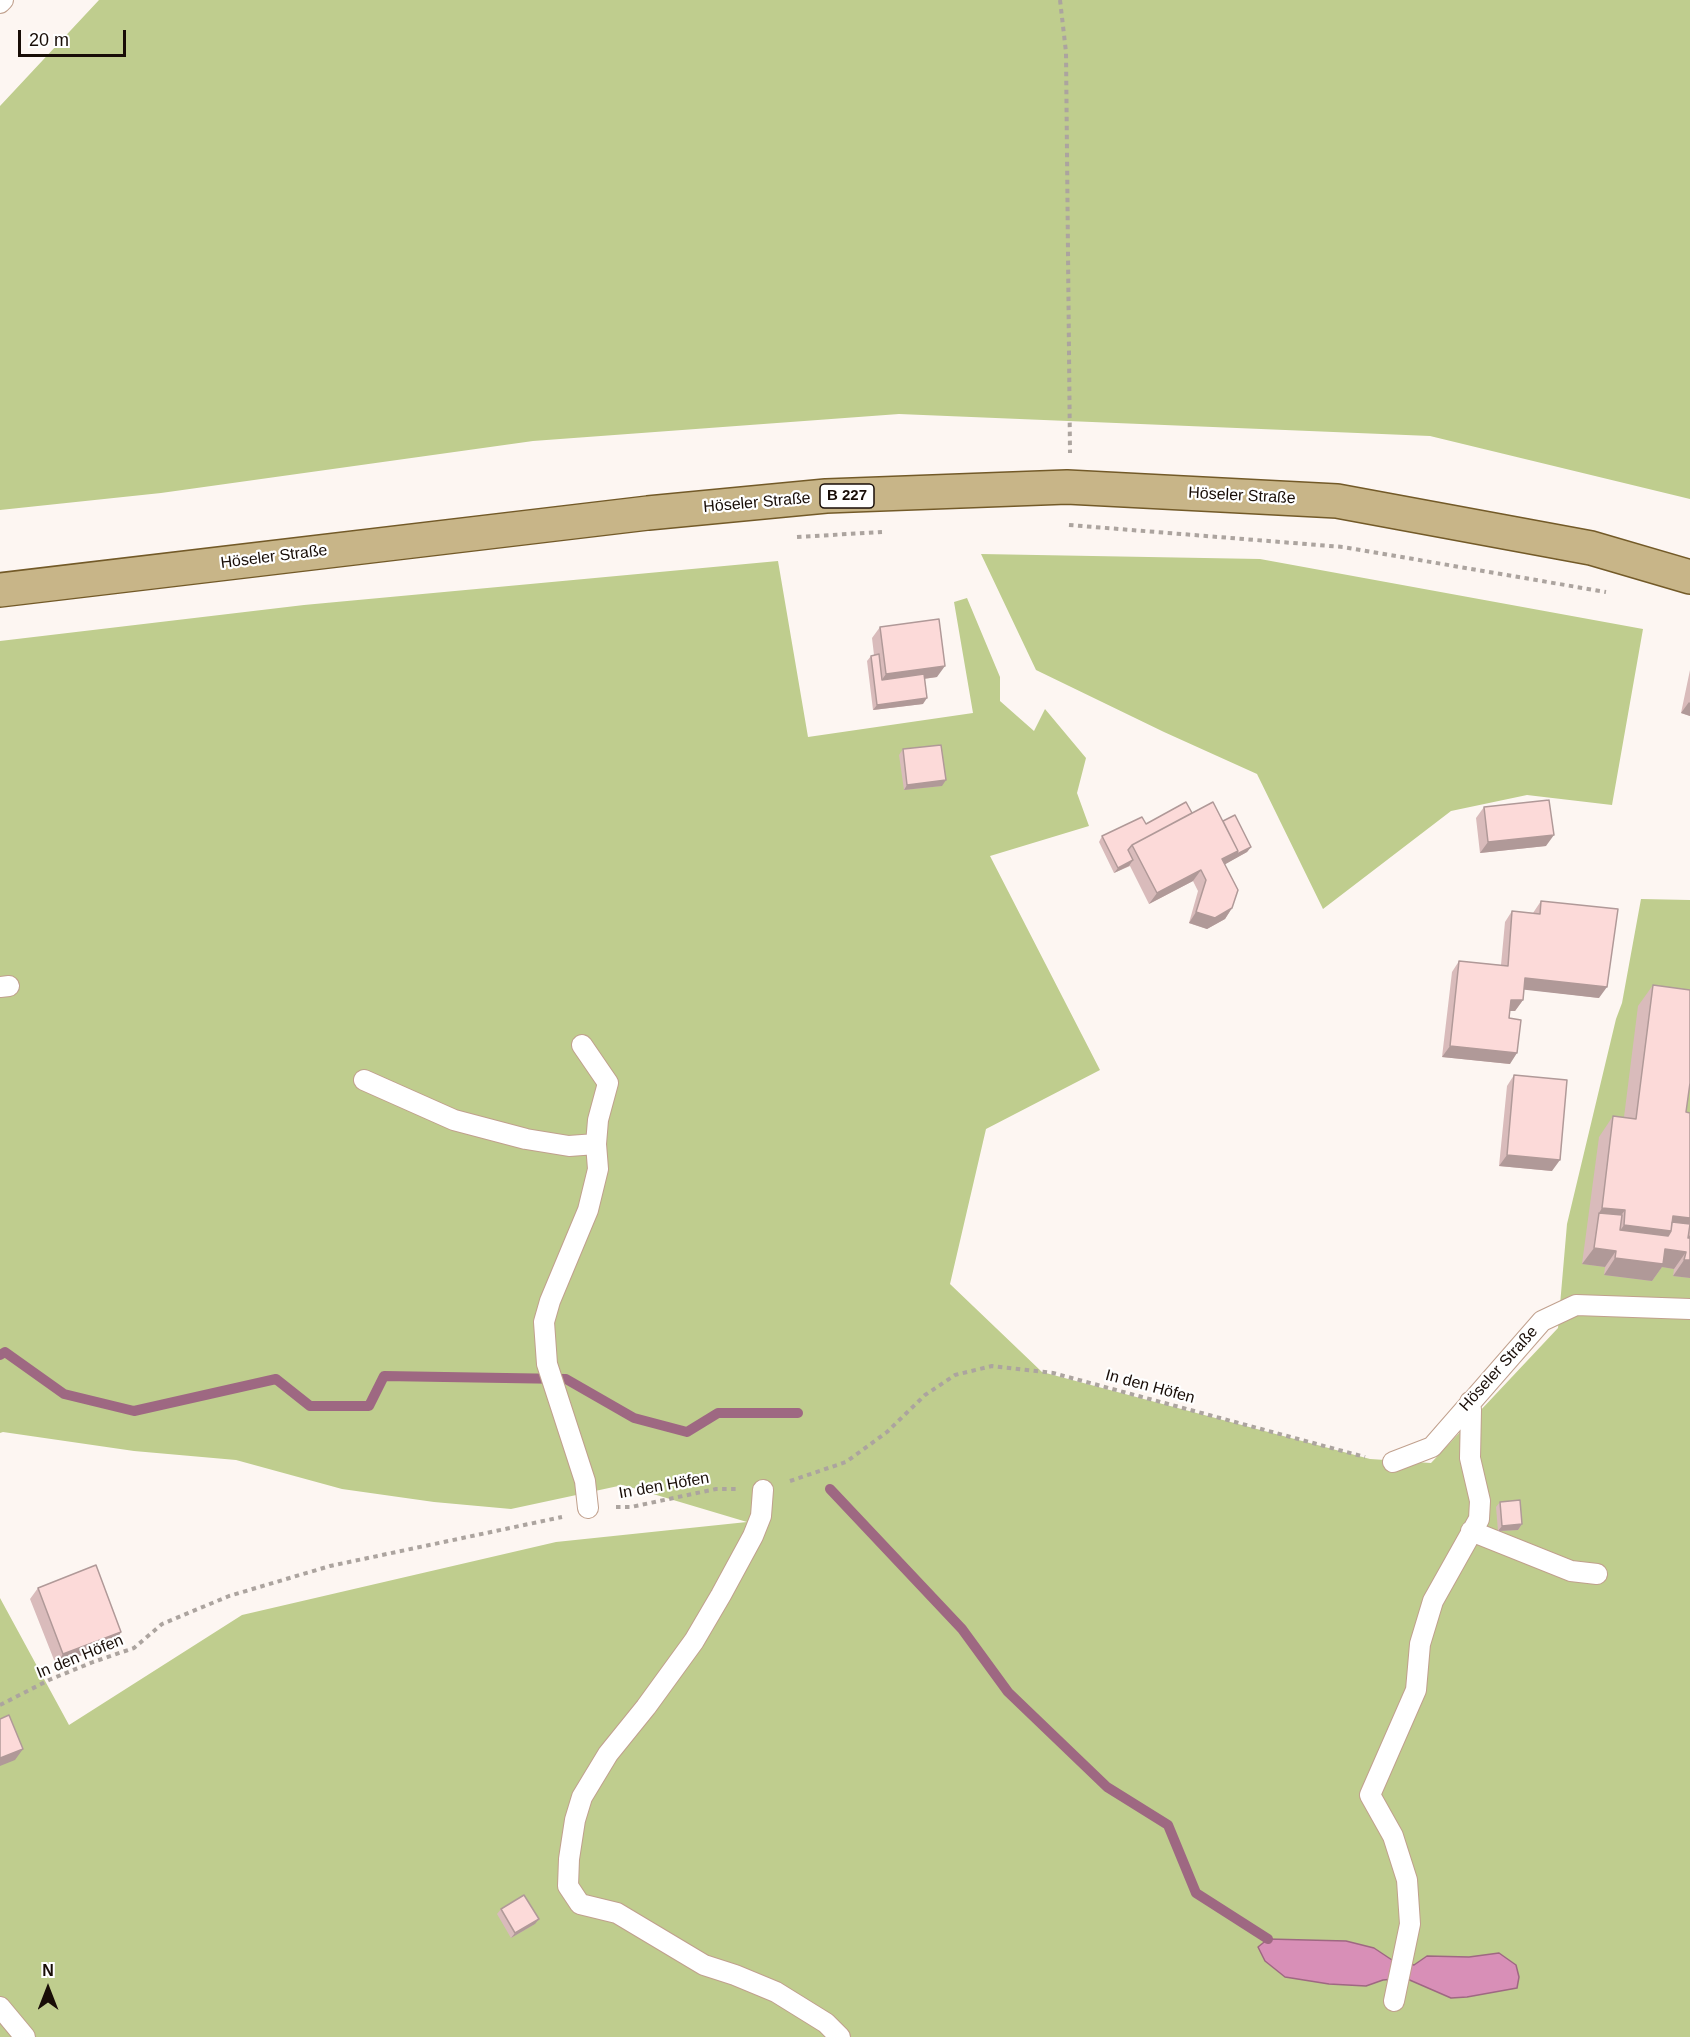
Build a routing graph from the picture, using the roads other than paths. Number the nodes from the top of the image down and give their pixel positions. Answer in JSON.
{"nodes":[{"id":1,"x":1690,"y":578,"type":"edge"},
{"id":2,"x":0,"y":590,"type":"edge"},
{"id":3,"x":582,"y":1045,"type":"dead end"},
{"id":4,"x":364,"y":1080,"type":"dead end"},
{"id":5,"x":596,"y":1144,"type":"junction"},
{"id":6,"x":1690,"y":1308,"type":"edge"},
{"id":7,"x":1470,"y":1402,"type":"junction"},
{"id":8,"x":1393,"y":1462,"type":"road end"},
{"id":9,"x":763,"y":1490,"type":"road end"},
{"id":10,"x":588,"y":1508,"type":"road end"},
{"id":11,"x":1471,"y":1531,"type":"junction"},
{"id":12,"x":1597,"y":1574,"type":"dead end"},
{"id":13,"x":1395,"y":2001,"type":"dead end"},
{"id":14,"x":0,"y":2007,"type":"edge"},
{"id":15,"x":25,"y":2037,"type":"edge"},
{"id":16,"x":840,"y":2037,"type":"edge"}],
"edges":[{"from":1,"to":2,"type":"main road","name":"Höseler Straße","number":"B 227"},
{"from":3,"to":5,"type":"lane"},
{"from":4,"to":5,"type":"lane"},
{"from":5,"to":10,"type":"lane"},
{"from":6,"to":7,"type":"lane","name":"Höseler Straße"},
{"from":7,"to":8,"type":"lane","name":"Höseler Straße"},
{"from":7,"to":11,"type":"lane"},
{"from":9,"to":16,"type":"lane"},
{"from":11,"to":12,"type":"lane"},
{"from":11,"to":13,"type":"lane"},
{"from":14,"to":15,"type":"lane"}]}
